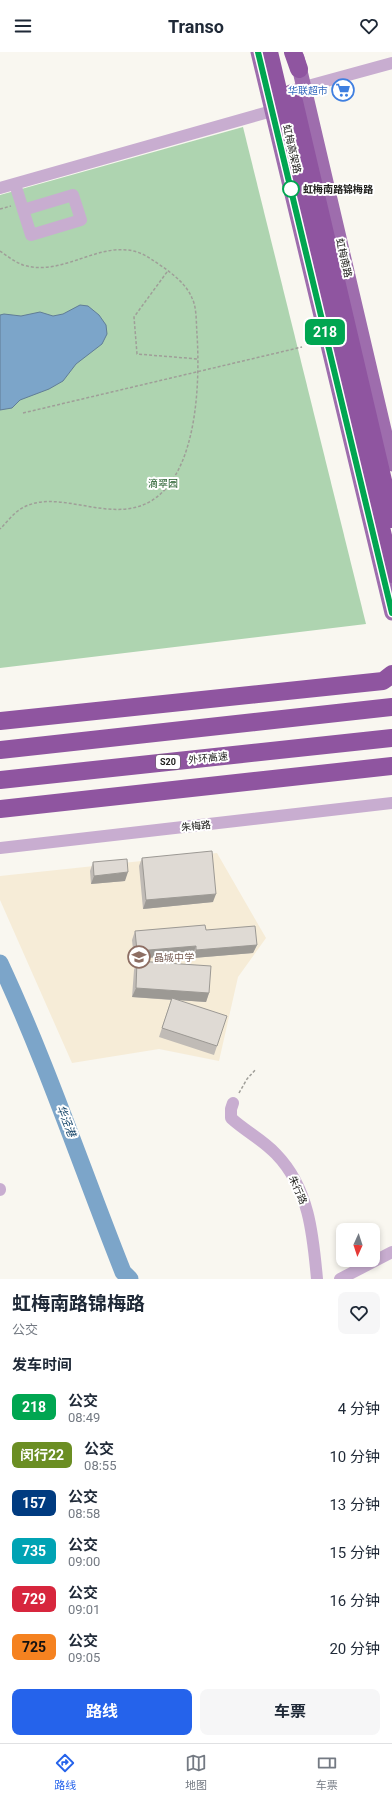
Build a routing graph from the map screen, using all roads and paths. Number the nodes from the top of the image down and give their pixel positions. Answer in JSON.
{"nodes":[{"id":1,"x":258,"y":52,"type":"edge"},
{"id":2,"x":263,"y":52,"type":"edge"},
{"id":3,"x":269,"y":52,"type":"edge"},
{"id":4,"x":282,"y":52,"type":"edge"},
{"id":5,"x":296,"y":58,"type":"edge"},
{"id":6,"x":392,"y":63,"type":"edge"},
{"id":7,"x":304,"y":87,"type":"junction"},
{"id":8,"x":268,"y":96,"type":"junction"},
{"id":9,"x":272,"y":111,"type":"junction"},
{"id":10,"x":15,"y":184,"type":"junction"},
{"id":11,"x":0,"y":188,"type":"edge"},
{"id":12,"x":23,"y":210,"type":"junction"},
{"id":13,"x":0,"y":251,"type":"edge"},
{"id":14,"x":167,"y":271,"type":"junction"},
{"id":15,"x":302,"y":347,"type":"dead end"},
{"id":16,"x":198,"y":359,"type":"junction"},
{"id":17,"x":198,"y":372,"type":"junction"},
{"id":18,"x":23,"y":413,"type":"dead end"},
{"id":19,"x":392,"y":464,"type":"edge"},
{"id":20,"x":364,"y":498,"type":"junction"},
{"id":21,"x":392,"y":519,"type":"edge"},
{"id":22,"x":0,"y":530,"type":"edge"},
{"id":23,"x":392,"y":574,"type":"edge"},
{"id":24,"x":392,"y":613,"type":"edge"},
{"id":25,"x":392,"y":674,"type":"edge"},
{"id":26,"x":392,"y":707,"type":"edge"},
{"id":27,"x":0,"y":722,"type":"edge"},
{"id":28,"x":392,"y":738,"type":"edge"},
{"id":29,"x":0,"y":750,"type":"edge"},
{"id":30,"x":392,"y":766,"type":"edge"},
{"id":31,"x":0,"y":780,"type":"edge"},
{"id":32,"x":392,"y":803,"type":"edge"},
{"id":33,"x":0,"y":809,"type":"edge"},
{"id":34,"x":0,"y":848,"type":"edge"},
{"id":35,"x":256,"y":1069,"type":"dead end"},
{"id":36,"x":234,"y":1103,"type":"joint"},
{"id":37,"x":392,"y":1252,"type":"edge"},
{"id":38,"x":317,"y":1279,"type":"edge"},
{"id":39,"x":340,"y":1279,"type":"edge"}],
"edges":[{"from":1,"to":8,"type":"main road"},
{"from":2,"to":20,"type":"highway"},
{"from":3,"to":23,"type":"highway","name":"虹梅高架路"},
{"from":4,"to":21,"type":"highway","name":"虹梅高架路"},
{"from":5,"to":7,"type":"main road","name":"虹梅南路"},
{"from":6,"to":7,"type":"street"},
{"from":7,"to":8,"type":"street"},
{"from":7,"to":19,"type":"main road","name":"虹梅南路"},
{"from":8,"to":9,"type":"main road"},
{"from":9,"to":10,"type":"street"},
{"from":9,"to":20,"type":"main road"},
{"from":10,"to":11,"type":"street"},
{"from":10,"to":12,"type":"street"},
{"from":12,"to":12,"type":"street"},
{"from":13,"to":14,"type":"path"},
{"from":14,"to":16,"type":"path"},
{"from":14,"to":16,"type":"path"},
{"from":15,"to":17,"type":"path"},
{"from":16,"to":17,"type":"path"},
{"from":17,"to":18,"type":"path"},
{"from":17,"to":22,"type":"path"},
{"from":20,"to":24,"type":"main road"},
{"from":25,"to":27,"type":"highway"},
{"from":26,"to":29,"type":"highway"},
{"from":28,"to":31,"type":"highway","name":"外环高速","number":"S20"},
{"from":30,"to":33,"type":"highway"},
{"from":32,"to":34,"type":"street","name":"朱梅路"},
{"from":35,"to":36,"type":"path"},
{"from":36,"to":38,"type":"street","name":"朱行路"},
{"from":37,"to":39,"type":"street"}]}
